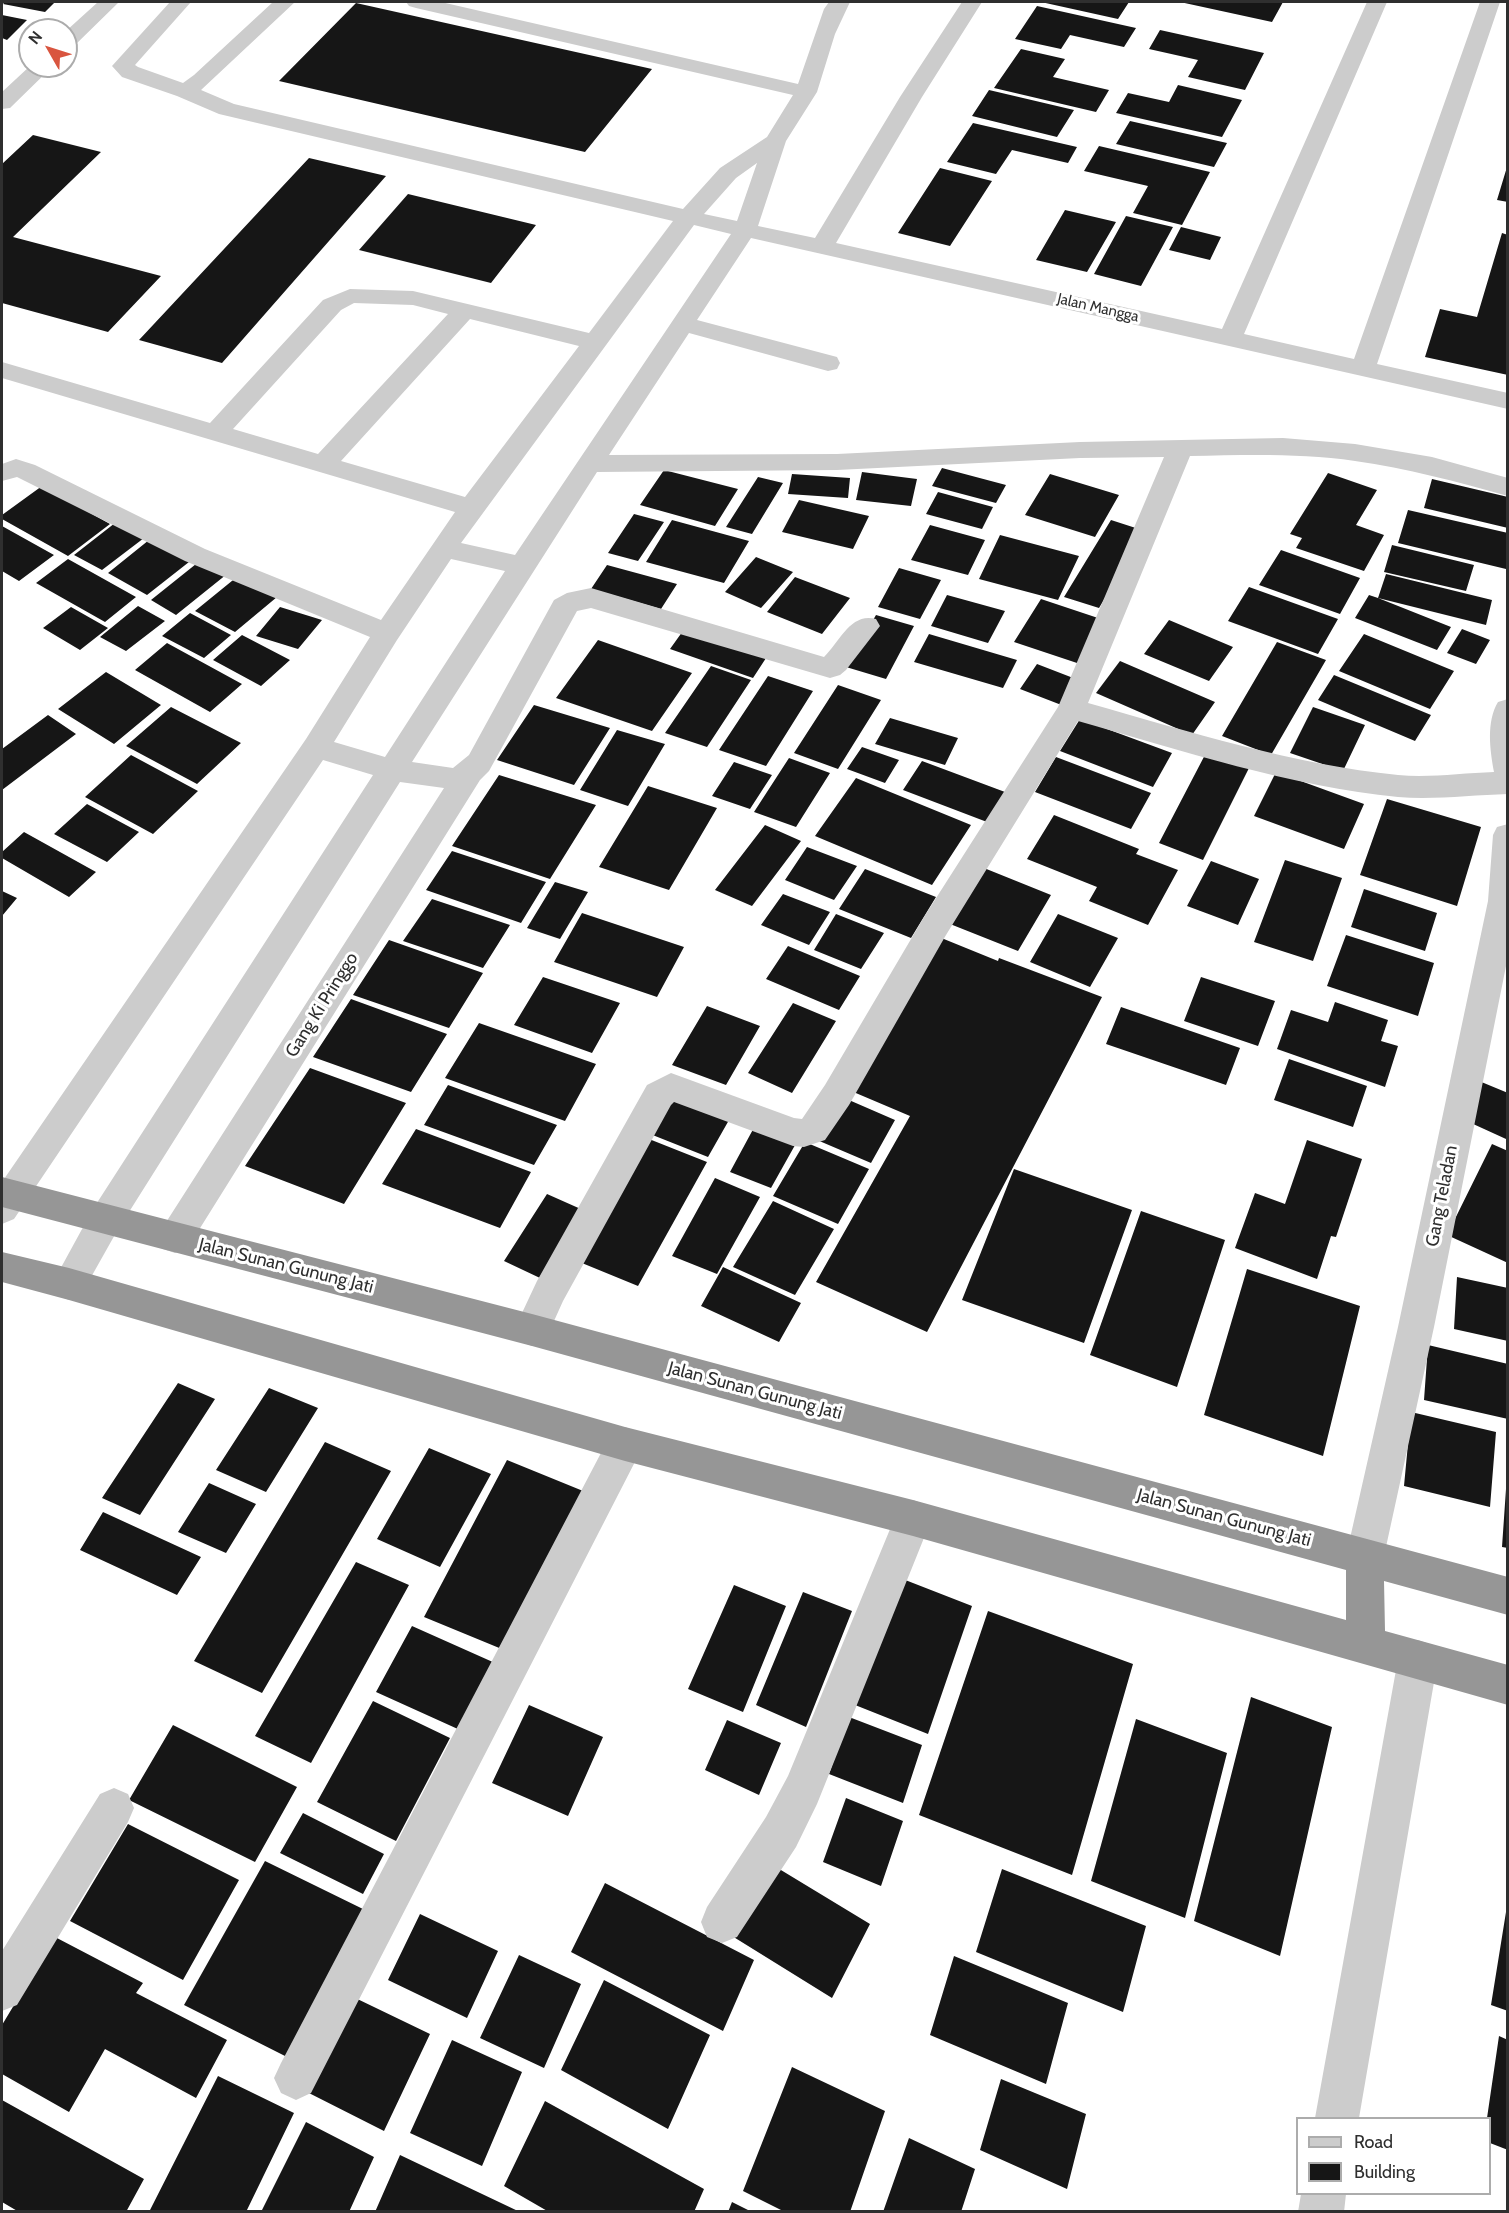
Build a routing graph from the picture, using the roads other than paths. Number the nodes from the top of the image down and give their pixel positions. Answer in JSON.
{"nodes":[{"id":1,"x":109,"y":2,"type":"edge"},
{"id":2,"x":181,"y":2,"type":"edge"},
{"id":3,"x":285,"y":2,"type":"edge"},
{"id":4,"x":416,"y":2,"type":"edge"},
{"id":5,"x":840,"y":2,"type":"edge"},
{"id":6,"x":972,"y":2,"type":"edge"},
{"id":7,"x":1377,"y":2,"type":"edge"},
{"id":8,"x":1490,"y":2,"type":"edge"},
{"id":9,"x":78,"y":32,"type":"edge"},
{"id":10,"x":29,"y":78,"type":"edge"},
{"id":11,"x":184,"y":92,"type":"junction"},
{"id":12,"x":806,"y":92,"type":"junction"},
{"id":13,"x":2,"y":103,"type":"edge"},
{"id":14,"x":775,"y":141,"type":"junction"},
{"id":15,"x":688,"y":217,"type":"junction"},
{"id":16,"x":746,"y":230,"type":"junction"},
{"id":17,"x":822,"y":247,"type":"junction"},
{"id":18,"x":465,"y":310,"type":"junction"},
{"id":19,"x":684,"y":324,"type":"junction"},
{"id":20,"x":1230,"y":338,"type":"junction"},
{"id":21,"x":594,"y":342,"type":"junction"},
{"id":22,"x":828,"y":363,"type":"dead end"},
{"id":23,"x":1363,"y":368,"type":"junction"},
{"id":24,"x":2,"y":370,"type":"edge"},
{"id":25,"x":1508,"y":401,"type":"edge"},
{"id":26,"x":216,"y":432,"type":"junction"},
{"id":27,"x":1181,"y":448,"type":"junction"},
{"id":28,"x":324,"y":464,"type":"junction"},
{"id":29,"x":590,"y":464,"type":"junction"},
{"id":30,"x":2,"y":473,"type":"edge"},
{"id":31,"x":1508,"y":487,"type":"edge"},
{"id":32,"x":471,"y":508,"type":"junction"},
{"id":33,"x":444,"y":548,"type":"junction"},
{"id":34,"x":522,"y":566,"type":"junction"},
{"id":35,"x":866,"y":626,"type":"dead end"},
{"id":36,"x":387,"y":633,"type":"junction"},
{"id":37,"x":1071,"y":709,"type":"junction"},
{"id":38,"x":1508,"y":709,"type":"edge"},
{"id":39,"x":316,"y":747,"type":"junction"},
{"id":40,"x":393,"y":770,"type":"junction"},
{"id":41,"x":470,"y":772,"type":"junction"},
{"id":42,"x":1508,"y":772,"type":"edge"},
{"id":43,"x":1508,"y":783,"type":"edge"},
{"id":44,"x":1508,"y":834,"type":"edge"},
{"id":45,"x":1507,"y":843,"type":"edge"},
{"id":46,"x":4,"y":1198,"type":"edge"},
{"id":47,"x":105,"y":1220,"type":"junction"},
{"id":48,"x":175,"y":1238,"type":"junction"},
{"id":49,"x":2,"y":1267,"type":"edge"},
{"id":50,"x":69,"y":1284,"type":"junction"},
{"id":51,"x":532,"y":1330,"type":"junction"},
{"id":52,"x":625,"y":1444,"type":"junction"},
{"id":53,"x":913,"y":1518,"type":"junction"},
{"id":54,"x":1365,"y":1556,"type":"junction"},
{"id":55,"x":1508,"y":1596,"type":"edge"},
{"id":56,"x":1366,"y":1644,"type":"junction"},
{"id":57,"x":1418,"y":1659,"type":"junction"},
{"id":58,"x":1508,"y":1684,"type":"edge"},
{"id":59,"x":114,"y":1808,"type":"dead end"},
{"id":60,"x":722,"y":1922,"type":"dead end"},
{"id":61,"x":2,"y":1990,"type":"edge"},
{"id":62,"x":296,"y":2078,"type":"dead end"},
{"id":63,"x":1337,"y":2117,"type":"edge"},
{"id":64,"x":1324,"y":2195,"type":"edge"},
{"id":65,"x":1321,"y":2211,"type":"edge"}],
"edges":[{"from":1,"to":9,"type":"street"},
{"from":2,"to":11,"type":"street","name":"Jalan Mangga"},
{"from":3,"to":11,"type":"street"},
{"from":4,"to":12,"type":"street"},
{"from":5,"to":12,"type":"street"},
{"from":6,"to":17,"type":"street"},
{"from":7,"to":20,"type":"street"},
{"from":8,"to":23,"type":"street"},
{"from":10,"to":13,"type":"street"},
{"from":11,"to":15,"type":"street","name":"Jalan Mangga"},
{"from":12,"to":14,"type":"street"},
{"from":14,"to":15,"type":"street"},
{"from":14,"to":16,"type":"street"},
{"from":15,"to":16,"type":"street","name":"Jalan Mangga"},
{"from":15,"to":21,"type":"street"},
{"from":16,"to":17,"type":"street","name":"Jalan Mangga"},
{"from":16,"to":19,"type":"street"},
{"from":17,"to":20,"type":"street","name":"Jalan Mangga"},
{"from":18,"to":21,"type":"street"},
{"from":18,"to":26,"type":"street"},
{"from":18,"to":28,"type":"street"},
{"from":19,"to":22,"type":"street"},
{"from":19,"to":29,"type":"street"},
{"from":20,"to":23,"type":"street","name":"Jalan Mangga"},
{"from":21,"to":32,"type":"street"},
{"from":23,"to":25,"type":"street","name":"Jalan Mangga"},
{"from":24,"to":26,"type":"street"},
{"from":26,"to":28,"type":"street"},
{"from":27,"to":29,"type":"street"},
{"from":27,"to":31,"type":"street"},
{"from":27,"to":37,"type":"street"},
{"from":28,"to":32,"type":"street"},
{"from":29,"to":34,"type":"street"},
{"from":30,"to":36,"type":"street"},
{"from":32,"to":33,"type":"street"},
{"from":33,"to":34,"type":"street"},
{"from":33,"to":36,"type":"street"},
{"from":34,"to":40,"type":"street"},
{"from":35,"to":41,"type":"street","name":"Gang Ki Pringgo"},
{"from":36,"to":39,"type":"street"},
{"from":37,"to":43,"type":"street"},
{"from":37,"to":51,"type":"street"},
{"from":38,"to":42,"type":"street"},
{"from":39,"to":40,"type":"street"},
{"from":39,"to":46,"type":"street"},
{"from":40,"to":41,"type":"street"},
{"from":40,"to":47,"type":"street"},
{"from":41,"to":48,"type":"street","name":"Gang Ki Pringgo"},
{"from":44,"to":45,"type":"street","name":"Gang Teladan"},
{"from":45,"to":54,"type":"street","name":"Gang Teladan"},
{"from":46,"to":47,"type":"highway","name":"Jalan Sunan Gunung Jati"},
{"from":47,"to":48,"type":"highway","name":"Jalan Sunan Gunung Jati"},
{"from":47,"to":50,"type":"street"},
{"from":48,"to":51,"type":"highway","name":"Jalan Sunan Gunung Jati"},
{"from":49,"to":50,"type":"highway"},
{"from":50,"to":52,"type":"highway"},
{"from":51,"to":54,"type":"highway","name":"Jalan Sunan Gunung Jati"},
{"from":52,"to":53,"type":"highway"},
{"from":52,"to":62,"type":"street"},
{"from":53,"to":56,"type":"highway"},
{"from":53,"to":60,"type":"street"},
{"from":54,"to":55,"type":"highway","name":"Jalan Sunan Gunung Jati"},
{"from":54,"to":56,"type":"highway"},
{"from":56,"to":57,"type":"highway"},
{"from":57,"to":58,"type":"highway"},
{"from":57,"to":63,"type":"street"},
{"from":59,"to":61,"type":"street"},
{"from":64,"to":65,"type":"street"}]}
